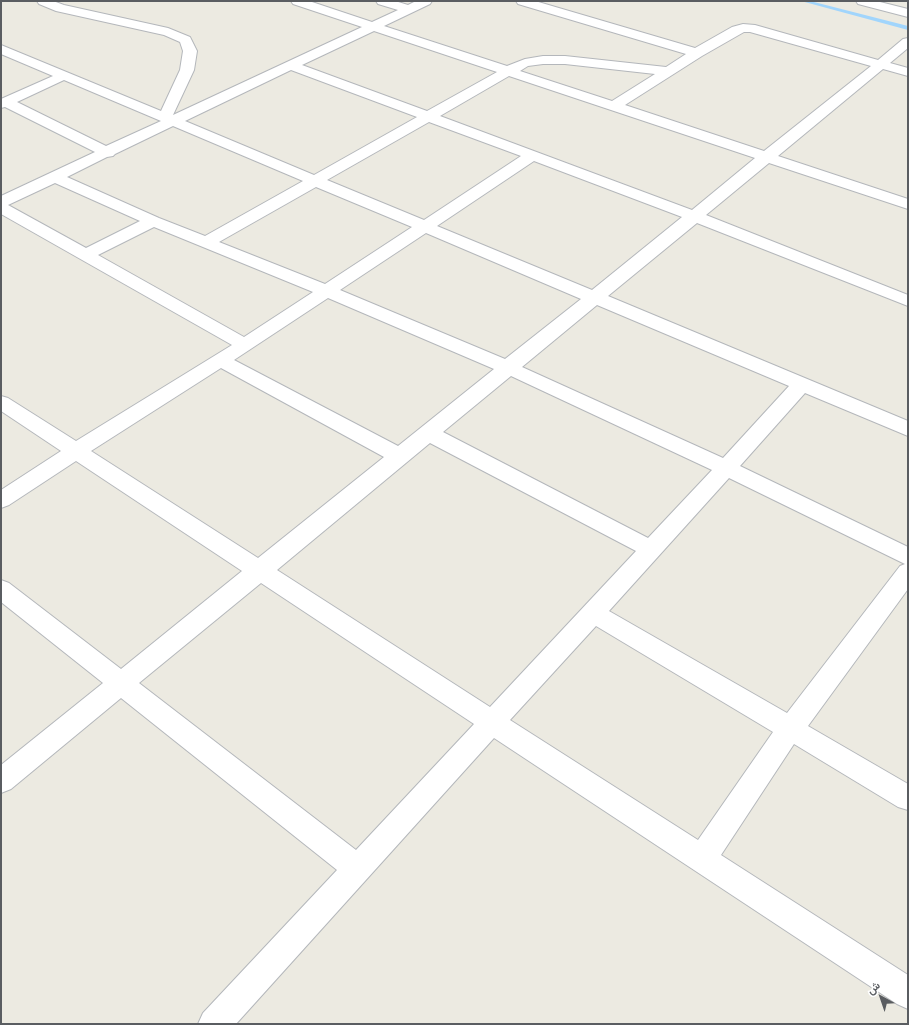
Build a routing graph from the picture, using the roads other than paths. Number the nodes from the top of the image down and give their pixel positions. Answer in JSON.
{"nodes":[{"id":1,"x":44,"y":1,"type":"edge"},
{"id":2,"x":297,"y":1,"type":"edge"},
{"id":3,"x":382,"y":1,"type":"edge"},
{"id":4,"x":426,"y":1,"type":"edge"},
{"id":5,"x":522,"y":1,"type":"edge"},
{"id":6,"x":862,"y":1,"type":"edge"},
{"id":7,"x":409,"y":9,"type":"junction"},
{"id":8,"x":908,"y":12,"type":"edge"},
{"id":9,"x":373,"y":26,"type":"junction"},
{"id":10,"x":908,"y":42,"type":"edge"},
{"id":11,"x":1,"y":48,"type":"edge"},
{"id":12,"x":697,"y":53,"type":"junction"},
{"id":13,"x":880,"y":64,"type":"junction"},
{"id":14,"x":291,"y":65,"type":"junction"},
{"id":15,"x":508,"y":71,"type":"junction"},
{"id":16,"x":668,"y":71,"type":"junction"},
{"id":17,"x":908,"y":72,"type":"edge"},
{"id":18,"x":65,"y":76,"type":"junction"},
{"id":19,"x":4,"y":103,"type":"edge"},
{"id":20,"x":614,"y":106,"type":"junction"},
{"id":21,"x":428,"y":116,"type":"junction"},
{"id":22,"x":169,"y":119,"type":"junction"},
{"id":23,"x":108,"y":152,"type":"junction"},
{"id":24,"x":533,"y":155,"type":"junction"},
{"id":25,"x":767,"y":157,"type":"junction"},
{"id":26,"x":55,"y":177,"type":"junction"},
{"id":27,"x":316,"y":181,"type":"junction"},
{"id":28,"x":1,"y":202,"type":"edge"},
{"id":29,"x":908,"y":204,"type":"edge"},
{"id":30,"x":1,"y":207,"type":"edge"},
{"id":31,"x":694,"y":216,"type":"junction"},
{"id":32,"x":153,"y":221,"type":"junction"},
{"id":33,"x":425,"y":226,"type":"junction"},
{"id":34,"x":207,"y":242,"type":"junction"},
{"id":35,"x":85,"y":255,"type":"junction"},
{"id":36,"x":326,"y":290,"type":"junction"},
{"id":37,"x":594,"y":297,"type":"junction"},
{"id":38,"x":908,"y":301,"type":"edge"},
{"id":39,"x":245,"y":345,"type":"junction"},
{"id":40,"x":220,"y":360,"type":"junction"},
{"id":41,"x":509,"y":368,"type":"junction"},
{"id":42,"x":802,"y":384,"type":"junction"},
{"id":43,"x":1,"y":402,"type":"edge"},
{"id":44,"x":908,"y":429,"type":"edge"},
{"id":45,"x":428,"y":433,"type":"junction"},
{"id":46,"x":76,"y":451,"type":"junction"},
{"id":47,"x":400,"y":456,"type":"junction"},
{"id":48,"x":726,"y":468,"type":"junction"},
{"id":49,"x":1,"y":500,"type":"edge"},
{"id":50,"x":651,"y":549,"type":"junction"},
{"id":51,"x":908,"y":557,"type":"edge"},
{"id":52,"x":260,"y":570,"type":"junction"},
{"id":53,"x":908,"y":572,"type":"edge"},
{"id":54,"x":1,"y":589,"type":"edge"},
{"id":55,"x":592,"y":612,"type":"junction"},
{"id":56,"x":121,"y":683,"type":"junction"},
{"id":57,"x":491,"y":721,"type":"junction"},
{"id":58,"x":790,"y":729,"type":"junction"},
{"id":59,"x":1,"y":781,"type":"edge"},
{"id":60,"x":908,"y":798,"type":"edge"},
{"id":61,"x":702,"y":859,"type":"junction"},
{"id":62,"x":357,"y":868,"type":"junction"},
{"id":63,"x":908,"y":993,"type":"edge"},
{"id":64,"x":214,"y":1024,"type":"edge"}],
"edges":[{"from":1,"to":22,"type":"street"},
{"from":2,"to":9,"type":"street"},
{"from":3,"to":7,"type":"street"},
{"from":4,"to":7,"type":"street"},
{"from":5,"to":12,"type":"street"},
{"from":6,"to":8,"type":"street"},
{"from":7,"to":9,"type":"street"},
{"from":9,"to":14,"type":"street"},
{"from":9,"to":15,"type":"street"},
{"from":10,"to":13,"type":"street"},
{"from":11,"to":18,"type":"street"},
{"from":12,"to":13,"type":"street"},
{"from":12,"to":16,"type":"street"},
{"from":13,"to":17,"type":"street"},
{"from":13,"to":25,"type":"street"},
{"from":14,"to":21,"type":"street"},
{"from":14,"to":22,"type":"street"},
{"from":15,"to":16,"type":"street"},
{"from":15,"to":20,"type":"street"},
{"from":15,"to":21,"type":"street"},
{"from":16,"to":20,"type":"street"},
{"from":18,"to":19,"type":"street"},
{"from":18,"to":22,"type":"street"},
{"from":19,"to":23,"type":"street"},
{"from":20,"to":25,"type":"street"},
{"from":21,"to":24,"type":"street"},
{"from":21,"to":27,"type":"street"},
{"from":22,"to":23,"type":"street"},
{"from":22,"to":27,"type":"street"},
{"from":23,"to":26,"type":"street"},
{"from":24,"to":31,"type":"street"},
{"from":24,"to":33,"type":"street"},
{"from":25,"to":29,"type":"street"},
{"from":25,"to":31,"type":"street"},
{"from":26,"to":28,"type":"street"},
{"from":26,"to":32,"type":"street"},
{"from":27,"to":33,"type":"street"},
{"from":27,"to":34,"type":"street"},
{"from":30,"to":35,"type":"street"},
{"from":31,"to":37,"type":"street"},
{"from":31,"to":38,"type":"street"},
{"from":32,"to":34,"type":"street"},
{"from":32,"to":35,"type":"street"},
{"from":33,"to":36,"type":"street"},
{"from":33,"to":37,"type":"street"},
{"from":34,"to":36,"type":"street"},
{"from":35,"to":39,"type":"street"},
{"from":36,"to":39,"type":"street"},
{"from":36,"to":41,"type":"street"},
{"from":37,"to":41,"type":"street"},
{"from":37,"to":42,"type":"street"},
{"from":39,"to":40,"type":"street"},
{"from":40,"to":46,"type":"street"},
{"from":40,"to":47,"type":"street"},
{"from":41,"to":45,"type":"street"},
{"from":41,"to":48,"type":"street"},
{"from":42,"to":44,"type":"street"},
{"from":42,"to":48,"type":"street"},
{"from":43,"to":46,"type":"street"},
{"from":45,"to":47,"type":"street"},
{"from":45,"to":50,"type":"street"},
{"from":46,"to":49,"type":"street"},
{"from":46,"to":52,"type":"street"},
{"from":47,"to":52,"type":"street"},
{"from":48,"to":50,"type":"street"},
{"from":48,"to":51,"type":"street"},
{"from":50,"to":55,"type":"street"},
{"from":52,"to":56,"type":"street"},
{"from":52,"to":57,"type":"street"},
{"from":53,"to":58,"type":"street"},
{"from":54,"to":56,"type":"street"},
{"from":55,"to":57,"type":"street"},
{"from":55,"to":58,"type":"street"},
{"from":56,"to":59,"type":"street"},
{"from":56,"to":62,"type":"street"},
{"from":57,"to":61,"type":"street"},
{"from":57,"to":62,"type":"street"},
{"from":58,"to":60,"type":"street"},
{"from":58,"to":61,"type":"street"},
{"from":61,"to":63,"type":"street"},
{"from":62,"to":64,"type":"street"}]}
